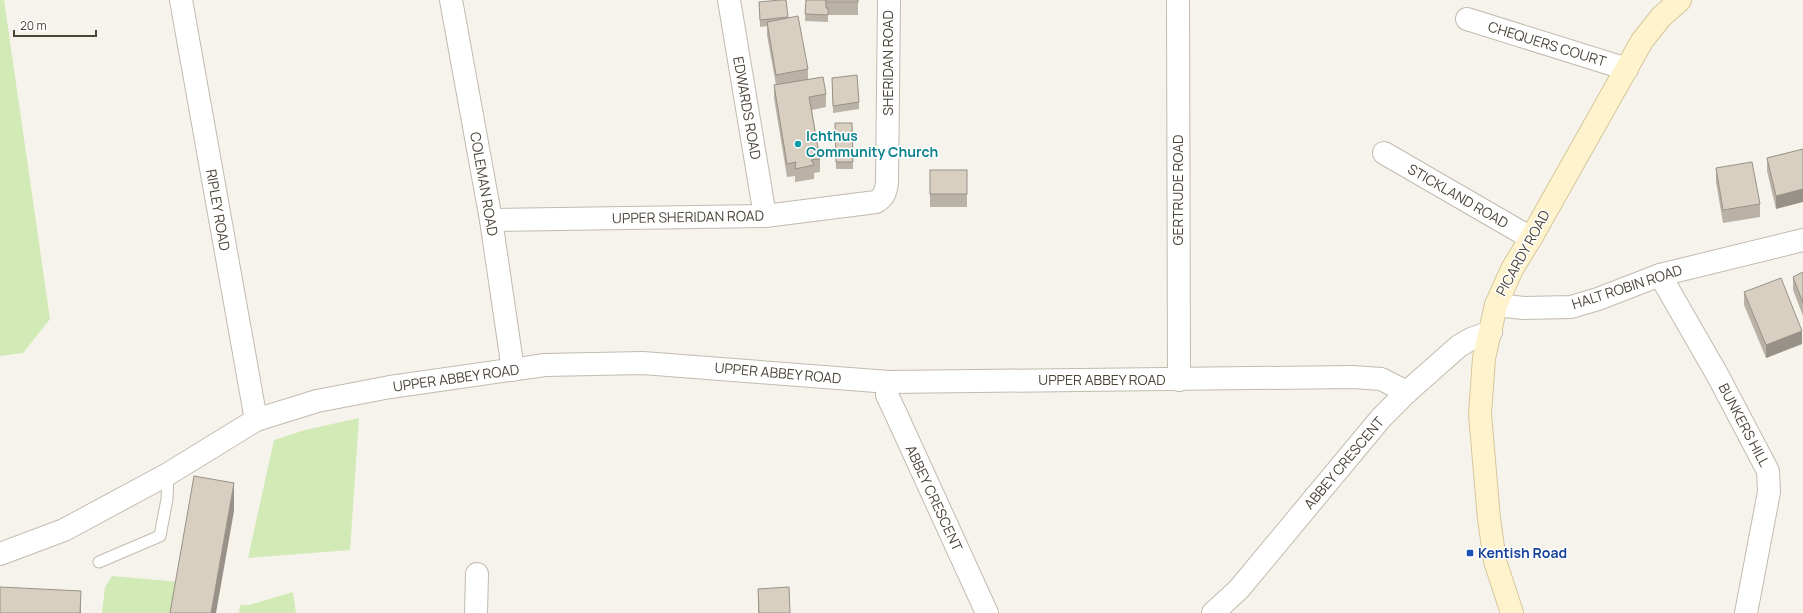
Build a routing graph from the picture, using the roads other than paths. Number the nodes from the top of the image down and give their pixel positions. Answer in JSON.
{"nodes":[{"id":1,"x":181,"y":0,"type":"edge"},
{"id":2,"x":451,"y":0,"type":"edge"},
{"id":3,"x":729,"y":0,"type":"edge"},
{"id":4,"x":889,"y":0,"type":"edge"},
{"id":5,"x":1178,"y":0,"type":"edge"},
{"id":6,"x":1680,"y":0,"type":"edge"},
{"id":7,"x":1467,"y":19,"type":"dead end"},
{"id":8,"x":1627,"y":69,"type":"junction"},
{"id":9,"x":1384,"y":153,"type":"dead end"},
{"id":10,"x":883,"y":198,"type":"joint"},
{"id":11,"x":765,"y":216,"type":"junction"},
{"id":12,"x":491,"y":220,"type":"junction"},
{"id":13,"x":1532,"y":238,"type":"junction"},
{"id":14,"x":1803,"y":240,"type":"edge"},
{"id":15,"x":1660,"y":275,"type":"junction"},
{"id":16,"x":1496,"y":305,"type":"junction"},
{"id":17,"x":1491,"y":332,"type":"junction"},
{"id":18,"x":512,"y":370,"type":"junction"},
{"id":19,"x":1179,"y":380,"type":"junction"},
{"id":20,"x":889,"y":382,"type":"junction"},
{"id":21,"x":1407,"y":392,"type":"junction"},
{"id":22,"x":256,"y":420,"type":"junction"},
{"id":23,"x":168,"y":474,"type":"junction"},
{"id":24,"x":0,"y":554,"type":"edge"},
{"id":25,"x":99,"y":562,"type":"dead end"},
{"id":26,"x":477,"y":574,"type":"dead end"},
{"id":27,"x":476,"y":613,"type":"edge"},
{"id":28,"x":988,"y":613,"type":"edge"},
{"id":29,"x":1213,"y":613,"type":"edge"},
{"id":30,"x":1512,"y":613,"type":"edge"},
{"id":31,"x":1746,"y":613,"type":"edge"}],
"edges":[{"from":1,"to":22,"type":"street","name":"RIPLEY ROAD"},
{"from":2,"to":12,"type":"street","name":"COLEMAN ROAD"},
{"from":3,"to":11,"type":"street","name":"EDWARDS ROAD"},
{"from":4,"to":10,"type":"street","name":"SHERIDAN ROAD"},
{"from":5,"to":19,"type":"street","name":"GERTRUDE ROAD"},
{"from":6,"to":8,"type":"main road","name":"PICARDY ROAD"},
{"from":7,"to":8,"type":"street","name":"CHEQUERS COURT"},
{"from":8,"to":13,"type":"main road","name":"PICARDY ROAD"},
{"from":9,"to":13,"type":"street","name":"STICKLAND ROAD"},
{"from":10,"to":11,"type":"street","name":"UPPER SHERIDAN ROAD"},
{"from":11,"to":12,"type":"street","name":"UPPER SHERIDAN ROAD"},
{"from":12,"to":18,"type":"street","name":"COLEMAN ROAD"},
{"from":13,"to":16,"type":"main road","name":"PICARDY ROAD"},
{"from":14,"to":15,"type":"street","name":"HALT ROBIN ROAD"},
{"from":15,"to":16,"type":"street","name":"HALT ROBIN ROAD"},
{"from":15,"to":31,"type":"street","name":"BUNKERS HILL"},
{"from":16,"to":17,"type":"main road","name":"PICARDY ROAD"},
{"from":17,"to":21,"type":"street","name":"ABBEY CRESCENT"},
{"from":17,"to":30,"type":"main road","name":"PICARDY ROAD"},
{"from":18,"to":20,"type":"street","name":"UPPER ABBEY ROAD"},
{"from":18,"to":22,"type":"street","name":"UPPER ABBEY ROAD"},
{"from":19,"to":20,"type":"street","name":"UPPER ABBEY ROAD"},
{"from":19,"to":21,"type":"street","name":"UPPER ABBEY ROAD"},
{"from":20,"to":28,"type":"street","name":"ABBEY CRESCENT"},
{"from":21,"to":29,"type":"street","name":"ABBEY CRESCENT"},
{"from":22,"to":23,"type":"street","name":"UPPER ABBEY ROAD"},
{"from":23,"to":24,"type":"street","name":"UPPER ABBEY ROAD"},
{"from":23,"to":25,"type":"lane"},
{"from":26,"to":27,"type":"street"}]}
